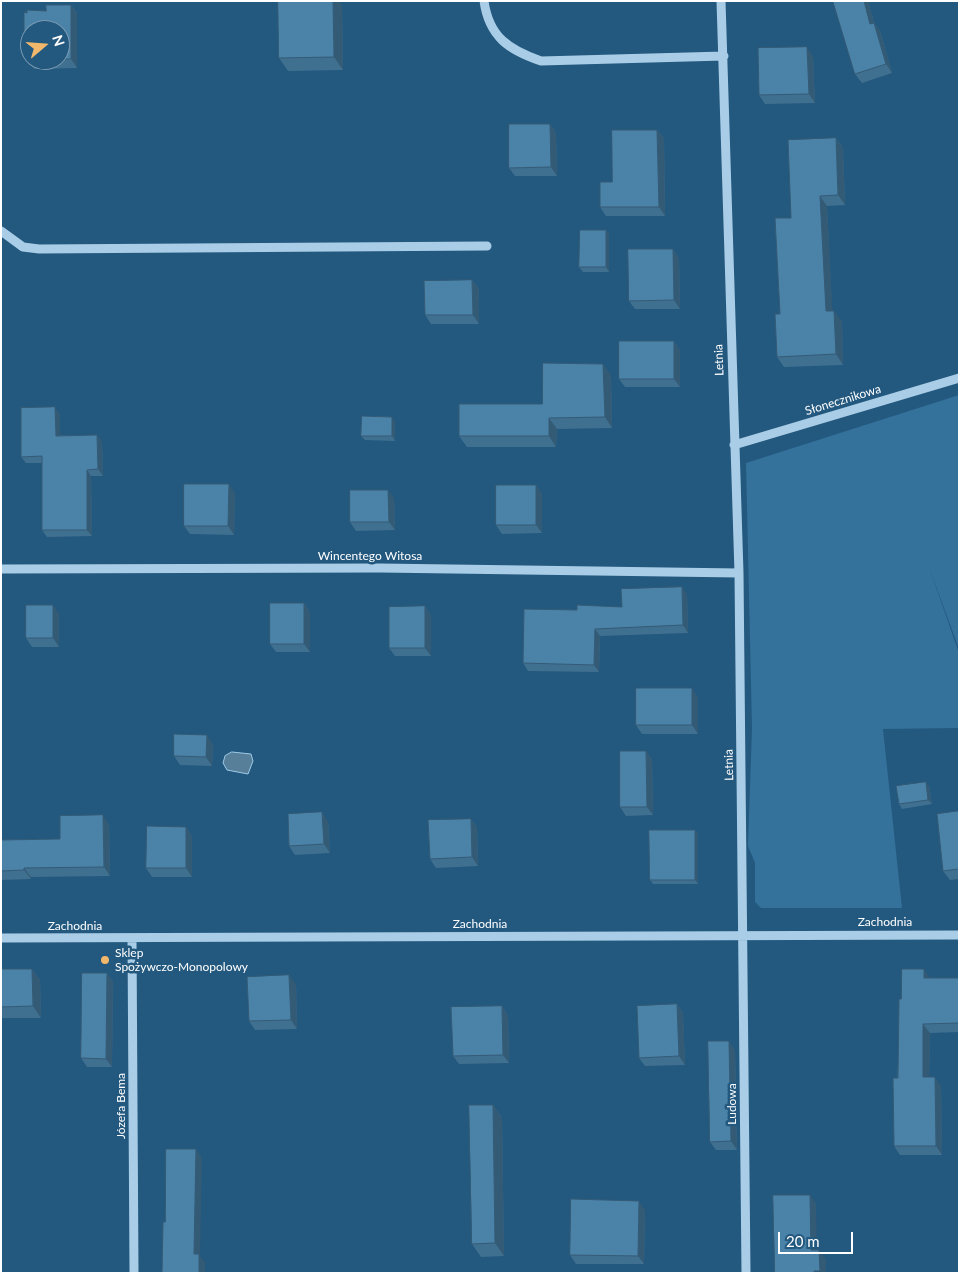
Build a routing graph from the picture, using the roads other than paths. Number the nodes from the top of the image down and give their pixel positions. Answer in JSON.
{"nodes":[{"id":1,"x":484,"y":1,"type":"edge"},
{"id":2,"x":721,"y":1,"type":"edge"},
{"id":3,"x":724,"y":56,"type":"junction"},
{"id":4,"x":1,"y":231,"type":"edge"},
{"id":5,"x":487,"y":246,"type":"dead end"},
{"id":6,"x":959,"y":378,"type":"edge"},
{"id":7,"x":734,"y":445,"type":"junction"},
{"id":8,"x":1,"y":569,"type":"edge"},
{"id":9,"x":739,"y":573,"type":"junction"},
{"id":10,"x":743,"y":935,"type":"junction"},
{"id":11,"x":959,"y":935,"type":"edge"},
{"id":12,"x":1,"y":938,"type":"edge"},
{"id":13,"x":132,"y":938,"type":"junction"},
{"id":14,"x":134,"y":1273,"type":"edge"},
{"id":15,"x":746,"y":1273,"type":"edge"}],
"edges":[{"from":1,"to":3,"type":"street"},
{"from":2,"to":3,"type":"street","name":"Letnia"},
{"from":3,"to":7,"type":"street","name":"Letnia"},
{"from":4,"to":5,"type":"street"},
{"from":6,"to":7,"type":"street","name":"Słonecznikowa"},
{"from":7,"to":9,"type":"street","name":"Letnia"},
{"from":8,"to":9,"type":"street","name":"Wincentego Witosa"},
{"from":9,"to":10,"type":"street","name":"Letnia"},
{"from":10,"to":11,"type":"street","name":"Zachodnia"},
{"from":10,"to":13,"type":"street","name":"Zachodnia"},
{"from":10,"to":15,"type":"street","name":"Ludowa"},
{"from":12,"to":13,"type":"street","name":"Zachodnia"},
{"from":13,"to":14,"type":"street","name":"Józefa Bema"}]}
